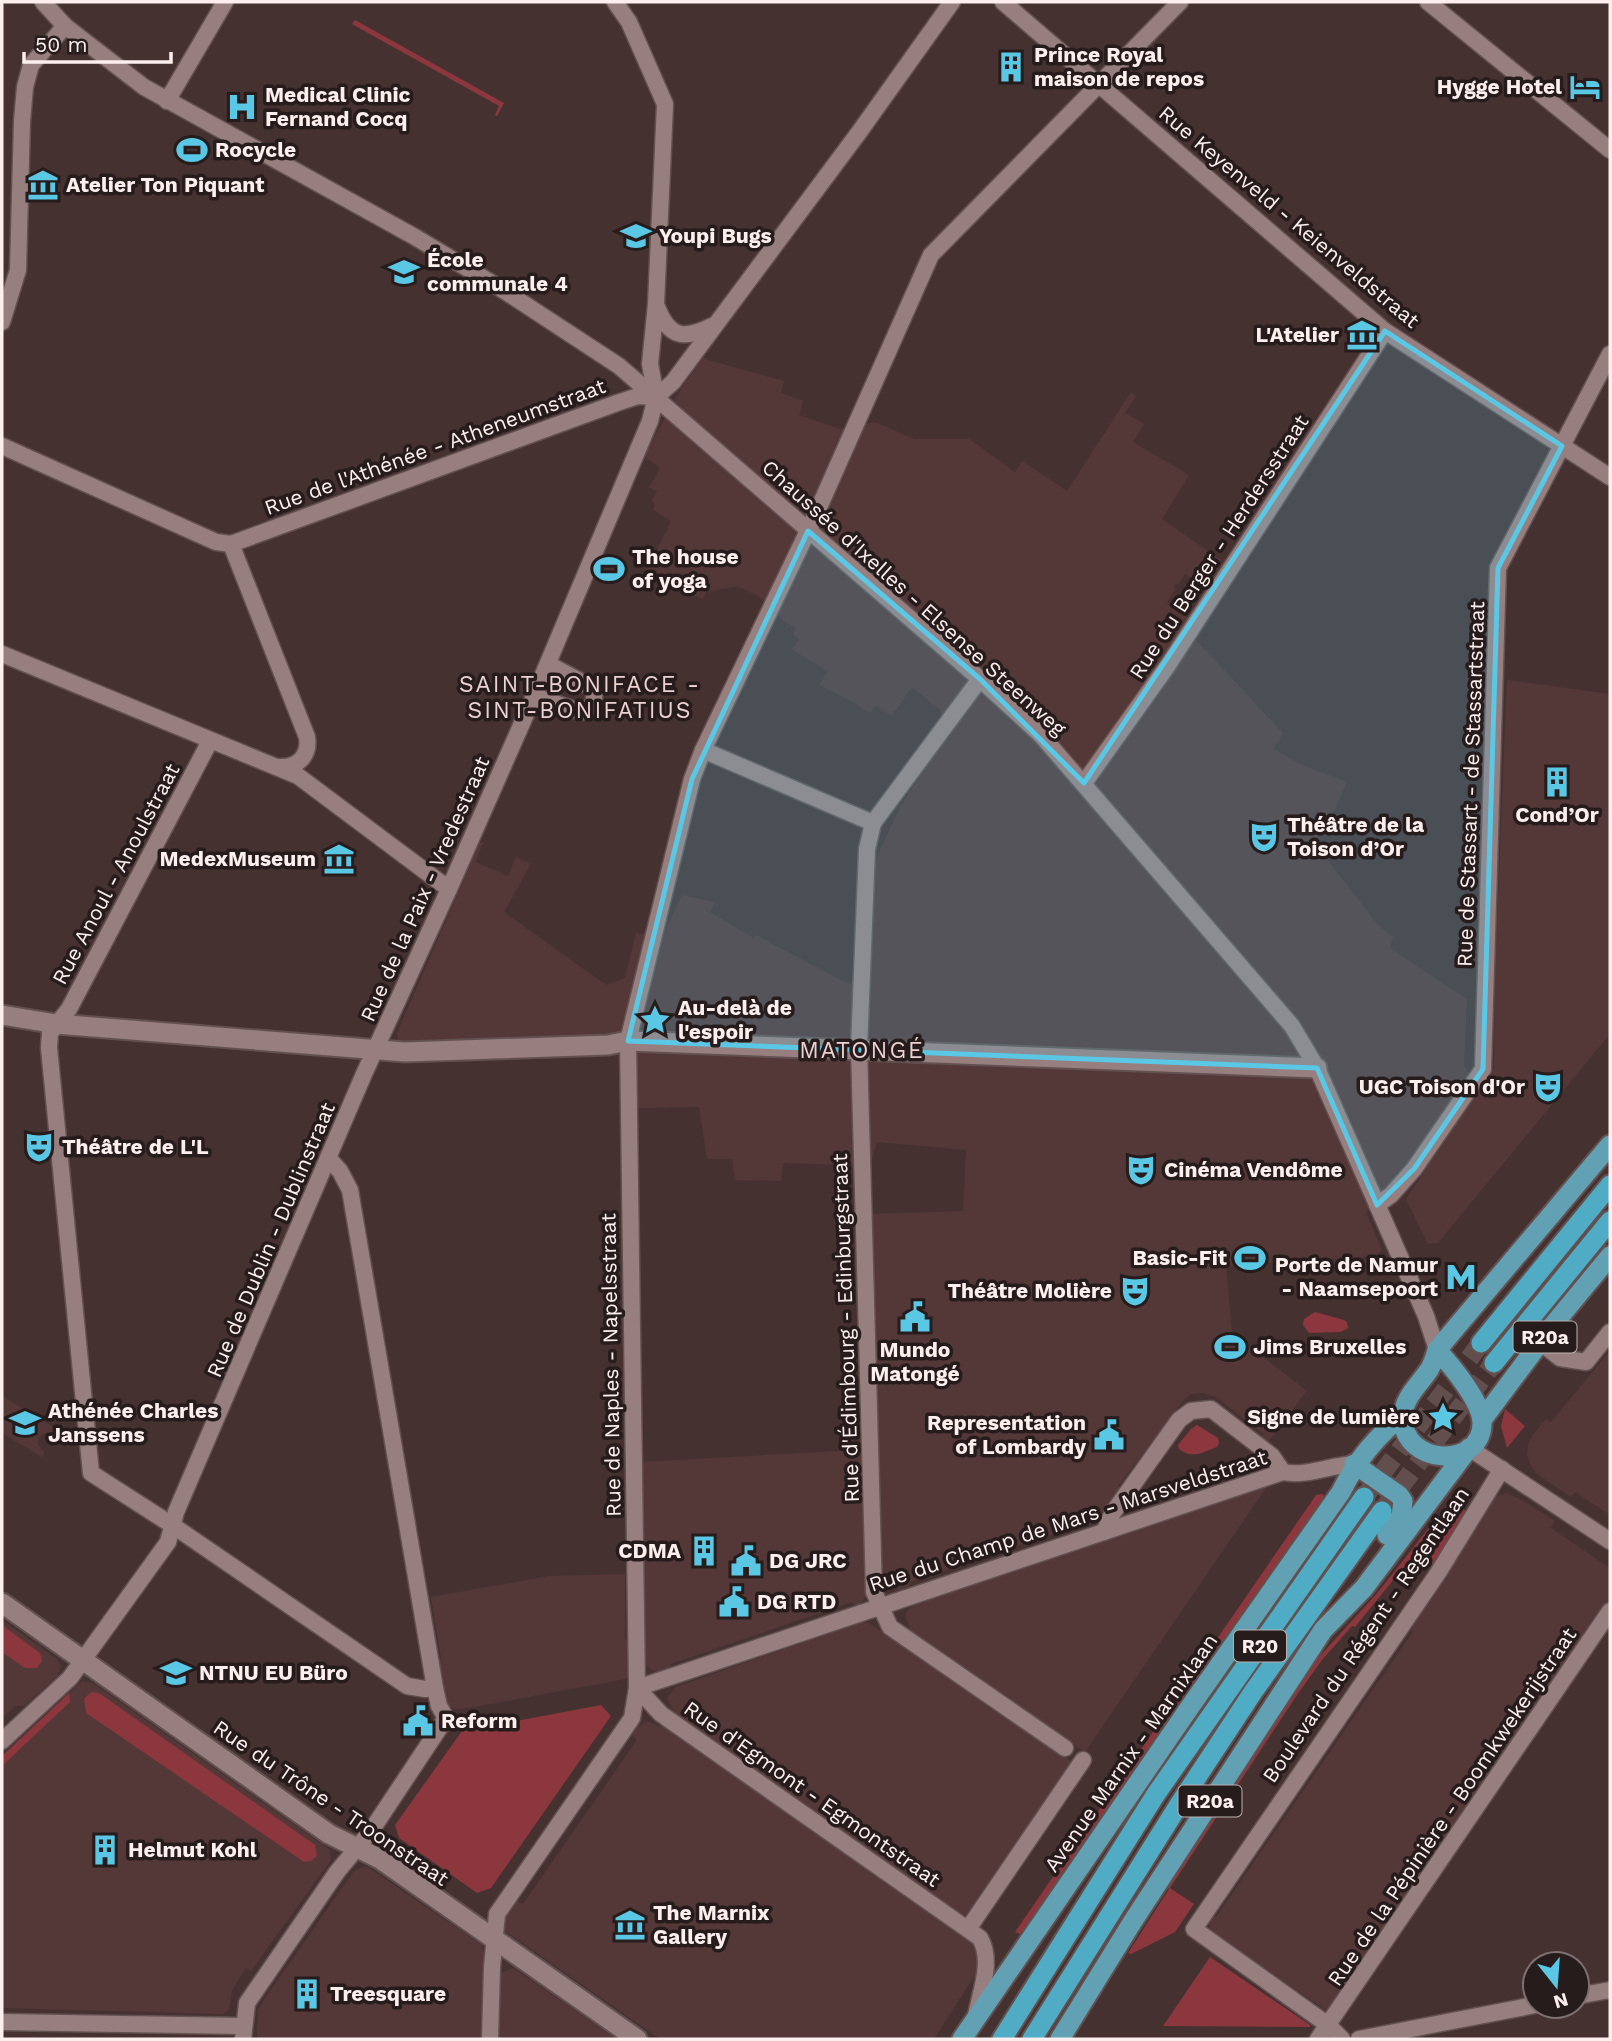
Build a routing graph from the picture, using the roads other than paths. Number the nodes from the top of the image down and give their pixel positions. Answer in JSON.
{"nodes":[{"id":1,"x":43,"y":2,"type":"edge"},
{"id":2,"x":225,"y":2,"type":"edge"},
{"id":3,"x":615,"y":2,"type":"edge"},
{"id":4,"x":952,"y":2,"type":"edge"},
{"id":5,"x":1003,"y":2,"type":"edge"},
{"id":6,"x":1180,"y":2,"type":"edge"},
{"id":7,"x":1428,"y":2,"type":"edge"},
{"id":8,"x":65,"y":26,"type":"junction"},
{"id":9,"x":1098,"y":84,"type":"junction"},
{"id":10,"x":167,"y":101,"type":"junction"},
{"id":11,"x":1610,"y":150,"type":"edge"},
{"id":12,"x":656,"y":304,"type":"junction"},
{"id":13,"x":2,"y":322,"type":"edge"},
{"id":14,"x":715,"y":324,"type":"junction"},
{"id":15,"x":1385,"y":331,"type":"junction"},
{"id":16,"x":1610,"y":354,"type":"edge"},
{"id":17,"x":656,"y":397,"type":"junction"},
{"id":18,"x":2,"y":446,"type":"edge"},
{"id":19,"x":1562,"y":446,"type":"junction"},
{"id":20,"x":1610,"y":477,"type":"edge"},
{"id":21,"x":808,"y":531,"type":"junction"},
{"id":22,"x":231,"y":544,"type":"junction"},
{"id":23,"x":2,"y":654,"type":"edge"},
{"id":24,"x":548,"y":664,"type":"junction"},
{"id":25,"x":980,"y":679,"type":"junction"},
{"id":26,"x":534,"y":696,"type":"junction"},
{"id":27,"x":210,"y":741,"type":"junction"},
{"id":28,"x":703,"y":750,"type":"junction"},
{"id":29,"x":277,"y":767,"type":"junction"},
{"id":30,"x":1084,"y":783,"type":"junction"},
{"id":31,"x":873,"y":823,"type":"junction"},
{"id":32,"x":449,"y":889,"type":"junction"},
{"id":33,"x":2,"y":1015,"type":"edge"},
{"id":34,"x":56,"y":1024,"type":"junction"},
{"id":35,"x":628,"y":1041,"type":"junction"},
{"id":36,"x":859,"y":1048,"type":"junction"},
{"id":37,"x":376,"y":1050,"type":"junction"},
{"id":38,"x":1317,"y":1068,"type":"junction"},
{"id":39,"x":1607,"y":1150,"type":"edge"},
{"id":40,"x":329,"y":1159,"type":"junction"},
{"id":41,"x":1610,"y":1185,"type":"edge"},
{"id":42,"x":1377,"y":1205,"type":"junction"},
{"id":43,"x":1610,"y":1221,"type":"edge"},
{"id":44,"x":1610,"y":1256,"type":"edge"},
{"id":45,"x":1610,"y":1332,"type":"edge"},
{"id":46,"x":1481,"y":1343,"type":"tunnel mouth"},
{"id":47,"x":1541,"y":1343,"type":"junction"},
{"id":48,"x":1439,"y":1360,"type":"junction"},
{"id":49,"x":1494,"y":1363,"type":"tunnel mouth"},
{"id":50,"x":1403,"y":1414,"type":"junction"},
{"id":51,"x":1482,"y":1420,"type":"junction"},
{"id":52,"x":1469,"y":1448,"type":"junction"},
{"id":53,"x":1354,"y":1464,"type":"junction"},
{"id":54,"x":1502,"y":1469,"type":"junction"},
{"id":55,"x":1283,"y":1472,"type":"junction"},
{"id":56,"x":1364,"y":1497,"type":"tunnel mouth"},
{"id":57,"x":1382,"y":1511,"type":"tunnel mouth"},
{"id":58,"x":172,"y":1525,"type":"junction"},
{"id":59,"x":1104,"y":1531,"type":"junction"},
{"id":60,"x":1610,"y":1541,"type":"edge"},
{"id":61,"x":2,"y":1603,"type":"edge"},
{"id":62,"x":880,"y":1606,"type":"junction"},
{"id":63,"x":1610,"y":1611,"type":"edge"},
{"id":64,"x":1322,"y":1630,"type":"junction"},
{"id":65,"x":81,"y":1660,"type":"junction"},
{"id":66,"x":435,"y":1688,"type":"junction"},
{"id":67,"x":637,"y":1688,"type":"junction"},
{"id":68,"x":1192,"y":1704,"type":"junction"},
{"id":69,"x":1251,"y":1738,"type":"junction"},
{"id":70,"x":2,"y":1741,"type":"edge"},
{"id":71,"x":1065,"y":1748,"type":"dead end"},
{"id":72,"x":1083,"y":1760,"type":"dead end"},
{"id":73,"x":1156,"y":1794,"type":"junction"},
{"id":74,"x":1180,"y":1803,"type":"junction"},
{"id":75,"x":356,"y":1848,"type":"junction"},
{"id":76,"x":1086,"y":1858,"type":"junction"},
{"id":77,"x":1133,"y":1921,"type":"junction"},
{"id":78,"x":968,"y":1929,"type":"junction"},
{"id":79,"x":494,"y":1940,"type":"junction"},
{"id":80,"x":1610,"y":1990,"type":"edge"},
{"id":81,"x":1591,"y":1993,"type":"edge"},
{"id":82,"x":1521,"y":2008,"type":"edge"},
{"id":83,"x":974,"y":2020,"type":"junction"},
{"id":84,"x":2,"y":2022,"type":"edge"},
{"id":85,"x":1328,"y":2025,"type":"junction"},
{"id":86,"x":243,"y":2033,"type":"edge"},
{"id":87,"x":490,"y":2039,"type":"edge"},
{"id":88,"x":637,"y":2039,"type":"edge"},
{"id":89,"x":962,"y":2039,"type":"edge"},
{"id":90,"x":1002,"y":2039,"type":"edge"},
{"id":91,"x":1032,"y":2039,"type":"edge"},
{"id":92,"x":1060,"y":2039,"type":"edge"},
{"id":93,"x":1318,"y":2039,"type":"edge"},
{"id":94,"x":1342,"y":2039,"type":"edge"},
{"id":95,"x":1359,"y":2039,"type":"edge"}],
"edges":[{"from":1,"to":8,"type":"street","name":"Chaussée d'Ixelles - Elsense Steenweg"},
{"from":2,"to":10,"type":"street"},
{"from":3,"to":12,"type":"street"},
{"from":4,"to":14,"type":"street"},
{"from":5,"to":9,"type":"street","name":"Rue Keyenveld - Keienveldstraat"},
{"from":6,"to":9,"type":"street","name":"Rue de Naples - Napelsstraat"},
{"from":7,"to":11,"type":"street"},
{"from":8,"to":10,"type":"street","name":"Chaussée d'Ixelles - Elsense Steenweg"},
{"from":8,"to":13,"type":"street"},
{"from":9,"to":15,"type":"street","name":"Rue Keyenveld - Keienveldstraat"},
{"from":9,"to":21,"type":"street","name":"Rue de Naples - Napelsstraat"},
{"from":10,"to":17,"type":"street","name":"Chaussée d'Ixelles - Elsense Steenweg"},
{"from":12,"to":14,"type":"street"},
{"from":12,"to":17,"type":"street"},
{"from":14,"to":17,"type":"street"},
{"from":15,"to":19,"type":"street","name":"Rue Keyenveld - Keienveldstraat"},
{"from":15,"to":30,"type":"street","name":"Rue du Berger - Herdersstraat"},
{"from":16,"to":19,"type":"street","name":"Rue de Stassart - de Stassartstraat"},
{"from":17,"to":21,"type":"street","name":"Chaussée d'Ixelles - Elsense Steenweg"},
{"from":17,"to":22,"type":"street","name":"Rue de l'Athénée - Atheneumstraat"},
{"from":17,"to":24,"type":"street","name":"Rue de la Paix - Vredestraat"},
{"from":18,"to":22,"type":"street"},
{"from":19,"to":20,"type":"street","name":"Rue Keyenveld - Keienveldstraat"},
{"from":19,"to":42,"type":"street","name":"Rue de Stassart - de Stassartstraat"},
{"from":21,"to":25,"type":"street","name":"Chaussée d'Ixelles - Elsense Steenweg"},
{"from":21,"to":28,"type":"street","name":"Rue de Naples - Napelsstraat"},
{"from":22,"to":29,"type":"street"},
{"from":23,"to":27,"type":"street"},
{"from":24,"to":26,"type":"street","name":"Rue de la Paix - Vredestraat"},
{"from":24,"to":26,"type":"street"},
{"from":25,"to":30,"type":"street","name":"Chaussée d'Ixelles - Elsense Steenweg"},
{"from":25,"to":31,"type":"street"},
{"from":26,"to":32,"type":"street","name":"Rue de la Paix - Vredestraat"},
{"from":27,"to":29,"type":"street"},
{"from":27,"to":34,"type":"street","name":"Rue Anoul - Anoulstraat"},
{"from":28,"to":31,"type":"street"},
{"from":28,"to":35,"type":"street","name":"Rue de Naples - Napelsstraat"},
{"from":29,"to":32,"type":"street"},
{"from":30,"to":38,"type":"street","name":"Chaussée d'Ixelles - Elsense Steenweg"},
{"from":31,"to":36,"type":"street","name":"Rue d'Édimbourg - Edinburgstraat"},
{"from":32,"to":37,"type":"street","name":"Rue de la Paix - Vredestraat"},
{"from":33,"to":34,"type":"street"},
{"from":34,"to":37,"type":"street"},
{"from":34,"to":58,"type":"street"},
{"from":35,"to":36,"type":"street"},
{"from":35,"to":37,"type":"street"},
{"from":35,"to":67,"type":"street","name":"Rue de Naples - Napelsstraat"},
{"from":36,"to":38,"type":"street"},
{"from":36,"to":62,"type":"street","name":"Rue d'Édimbourg - Edinburgstraat"},
{"from":37,"to":40,"type":"street","name":"Rue de Dublin - Dublinstraat"},
{"from":38,"to":42,"type":"street","name":"Chaussée d'Ixelles - Elsense Steenweg"},
{"from":39,"to":48,"type":"main road"},
{"from":40,"to":58,"type":"street","name":"Rue de Dublin - Dublinstraat"},
{"from":40,"to":66,"type":"street"},
{"from":41,"to":46,"type":"highway"},
{"from":42,"to":48,"type":"street","name":"Chaussée d'Ixelles - Elsense Steenweg"},
{"from":43,"to":49,"type":"highway"},
{"from":44,"to":47,"type":"main road","number":"R20a"},
{"from":45,"to":47,"type":"street"},
{"from":47,"to":51,"type":"main road","number":"R20a"},
{"from":48,"to":50,"type":"main road"},
{"from":48,"to":51,"type":"main road"},
{"from":50,"to":52,"type":"main road"},
{"from":50,"to":53,"type":"main road","name":"Avenue Marnix - Marnixlaan"},
{"from":51,"to":52,"type":"main road"},
{"from":52,"to":54,"type":"street"},
{"from":52,"to":64,"type":"main road","name":"Boulevard du Régent - Regentlaan","number":"R20a"},
{"from":53,"to":55,"type":"street","name":"Rue du Champ de Mars - Marsveldstraat"},
{"from":53,"to":64,"type":"main road"},
{"from":53,"to":68,"type":"main road","name":"Avenue Marnix - Marnixlaan"},
{"from":54,"to":60,"type":"street"},
{"from":54,"to":85,"type":"street","name":"Boulevard du Régent - Regentlaan"},
{"from":55,"to":59,"type":"street","name":"Rue du Champ de Mars - Marsveldstraat"},
{"from":55,"to":59,"type":"street"},
{"from":56,"to":73,"type":"highway","number":"R20"},
{"from":57,"to":74,"type":"highway","number":"R20"},
{"from":58,"to":65,"type":"street","name":"Rue de Dublin - Dublinstraat"},
{"from":58,"to":66,"type":"street"},
{"from":59,"to":62,"type":"street","name":"Rue du Champ de Mars - Marsveldstraat"},
{"from":61,"to":65,"type":"street","name":"Rue du Trône - Troonstraat"},
{"from":62,"to":67,"type":"street","name":"Rue du Champ de Mars - Marsveldstraat"},
{"from":62,"to":71,"type":"street"},
{"from":63,"to":85,"type":"street","name":"Rue de la Pépinière - Boomkwekerijstraat"},
{"from":64,"to":69,"type":"main road","name":"Boulevard du Régent - Regentlaan","number":"R20a"},
{"from":65,"to":70,"type":"street","name":"Rue de Dublin - Dublinstraat"},
{"from":65,"to":75,"type":"street","name":"Rue du Trône - Troonstraat"},
{"from":66,"to":75,"type":"street"},
{"from":67,"to":78,"type":"street","name":"Rue d'Egmont - Egmontstraat"},
{"from":67,"to":79,"type":"street","name":"Rue de Naples - Napelsstraat"},
{"from":68,"to":73,"type":"main road"},
{"from":68,"to":76,"type":"main road","name":"Avenue Marnix - Marnixlaan"},
{"from":69,"to":74,"type":"main road"},
{"from":69,"to":77,"type":"main road","name":"Boulevard du Régent - Regentlaan","number":"R20a"},
{"from":72,"to":78,"type":"street","name":"Avenue Marnix - Marnixlaan"},
{"from":73,"to":76,"type":"main road"},
{"from":73,"to":90,"type":"highway","number":"R20"},
{"from":74,"to":77,"type":"main road"},
{"from":74,"to":91,"type":"highway","number":"R20"},
{"from":75,"to":79,"type":"street","name":"Rue du Trône - Troonstraat"},
{"from":75,"to":86,"type":"street"},
{"from":76,"to":83,"type":"main road","name":"Avenue Marnix - Marnixlaan"},
{"from":77,"to":92,"type":"main road","name":"Boulevard du Régent - Regentlaan","number":"R20a"},
{"from":78,"to":83,"type":"street","name":"Avenue Marnix - Marnixlaan"},
{"from":79,"to":87,"type":"street","name":"Rue de Naples - Napelsstraat"},
{"from":79,"to":88,"type":"street","name":"Rue du Trône - Troonstraat"},
{"from":80,"to":81,"type":"street"},
{"from":82,"to":95,"type":"street"},
{"from":83,"to":89,"type":"main road","name":"Avenue Marnix - Marnixlaan"},
{"from":84,"to":86,"type":"street"},
{"from":85,"to":93,"type":"street","name":"Rue de la Pépinière - Boomkwekerijstraat"},
{"from":85,"to":94,"type":"street"}]}
